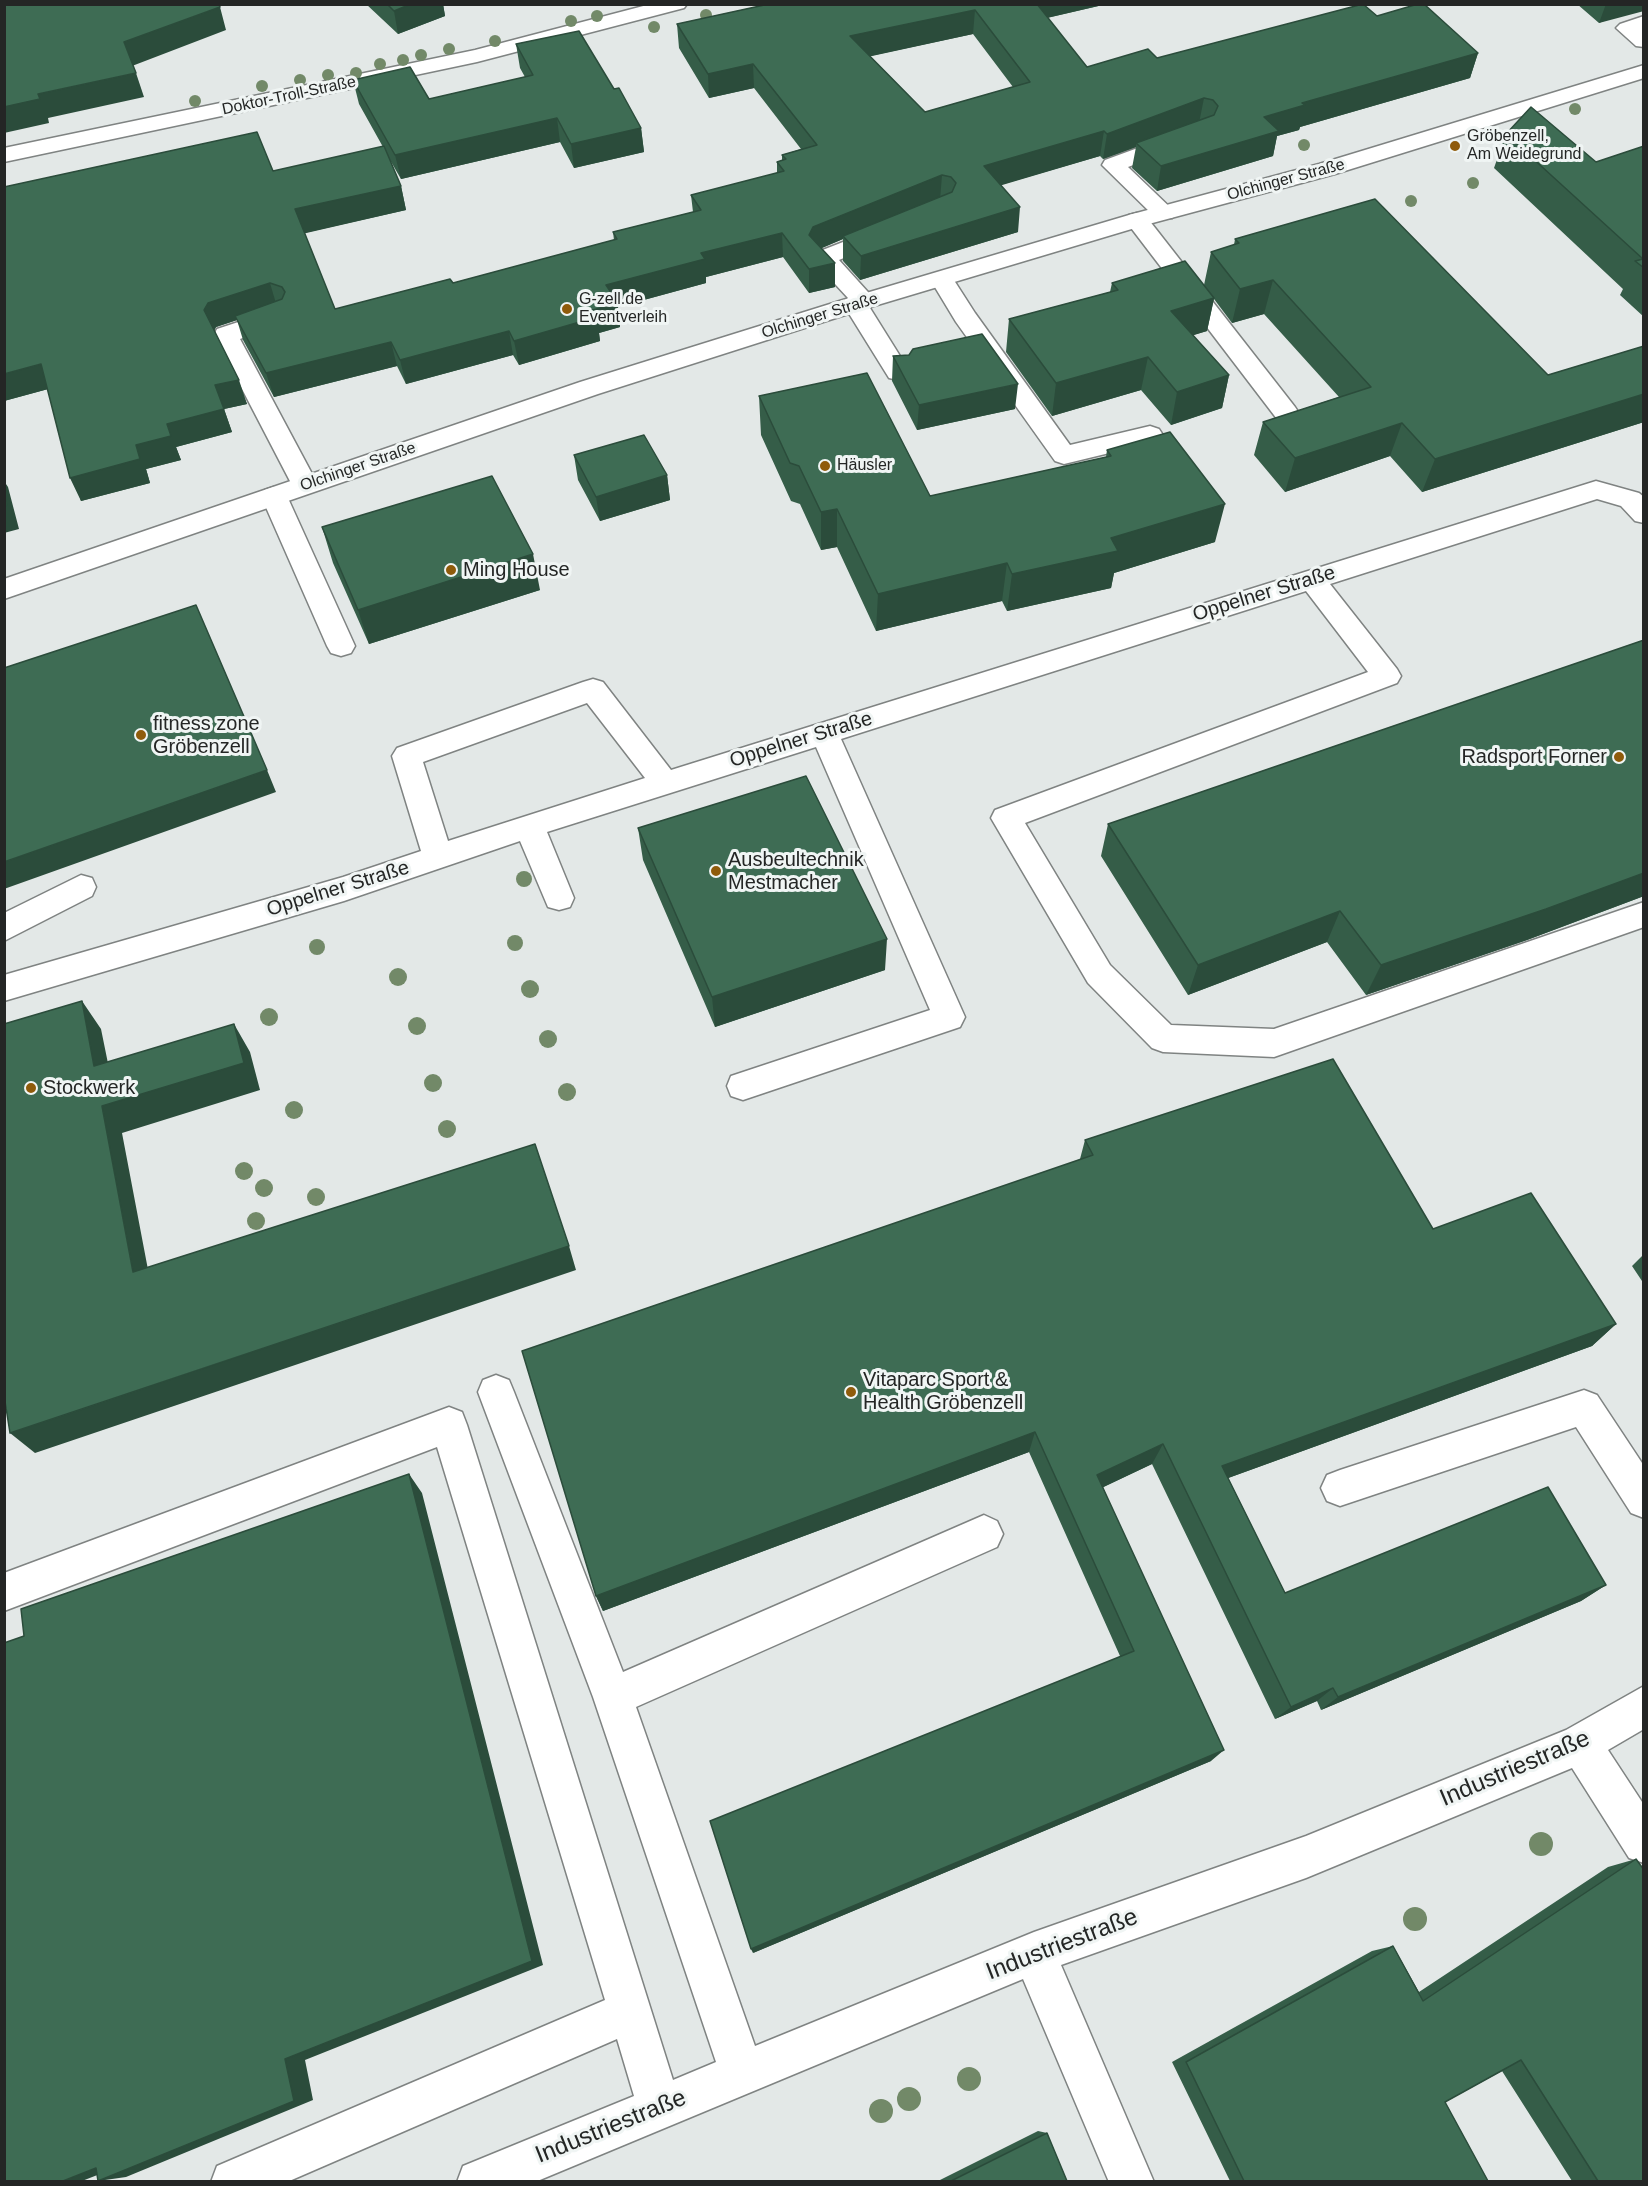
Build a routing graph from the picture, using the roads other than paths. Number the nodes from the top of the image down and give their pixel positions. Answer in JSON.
{"nodes":[{"id":1,"x":677,"y":4,"type":"edge"},
{"id":2,"x":1644,"y":22,"type":"edge"},
{"id":3,"x":1644,"y":40,"type":"edge"},
{"id":4,"x":1644,"y":71,"type":"edge"},
{"id":5,"x":1200,"y":132,"type":"edge"},
{"id":6,"x":4,"y":155,"type":"edge"},
{"id":7,"x":1164,"y":213,"type":"junction"},
{"id":8,"x":1137,"y":220,"type":"junction"},
{"id":9,"x":909,"y":223,"type":"edge"},
{"id":10,"x":942,"y":279,"type":"junction"},
{"id":11,"x":860,"y":303,"type":"junction"},
{"id":12,"x":278,"y":317,"type":"edge"},
{"id":13,"x":898,"y":372,"type":"edge"},
{"id":14,"x":1286,"y":413,"type":"edge"},
{"id":15,"x":1150,"y":435,"type":"edge"},
{"id":16,"x":305,"y":485,"type":"junction"},
{"id":17,"x":274,"y":496,"type":"junction"},
{"id":18,"x":1644,"y":514,"type":"edge"},
{"id":19,"x":1311,"y":579,"type":"junction"},
{"id":20,"x":4,"y":589,"type":"edge"},
{"id":21,"x":341,"y":646,"type":"dead end"},
{"id":22,"x":824,"y":733,"type":"junction"},
{"id":23,"x":665,"y":783,"type":"junction"},
{"id":24,"x":529,"y":826,"type":"junction"},
{"id":25,"x":438,"y":857,"type":"junction"},
{"id":26,"x":81,"y":887,"type":"dead end"},
{"id":27,"x":559,"y":898,"type":"dead end"},
{"id":28,"x":1644,"y":914,"type":"edge"},
{"id":29,"x":4,"y":928,"type":"edge"},
{"id":30,"x":4,"y":988,"type":"edge"},
{"id":31,"x":743,"y":1086,"type":"dead end"},
{"id":32,"x":496,"y":1392,"type":"dead end"},
{"id":33,"x":1341,"y":1488,"type":"dead end"},
{"id":34,"x":1644,"y":1500,"type":"edge"},
{"id":35,"x":984,"y":1534,"type":"dead end"},
{"id":36,"x":4,"y":1592,"type":"edge"},
{"id":37,"x":613,"y":1697,"type":"junction"},
{"id":38,"x":1642,"y":1710,"type":"edge"},
{"id":39,"x":1580,"y":1744,"type":"junction"},
{"id":40,"x":1644,"y":1843,"type":"edge"},
{"id":41,"x":1034,"y":1953,"type":"junction"},
{"id":42,"x":629,"y":2012,"type":"junction"},
{"id":43,"x":742,"y":2073,"type":"junction"},
{"id":44,"x":660,"y":2108,"type":"junction"},
{"id":45,"x":233,"y":2181,"type":"edge"},
{"id":46,"x":478,"y":2181,"type":"edge"},
{"id":47,"x":1132,"y":2181,"type":"edge"}],
"edges":[{"from":1,"to":6,"type":"street","name":"Doktor-Troll-Straße"},
{"from":2,"to":3,"type":"street"},
{"from":4,"to":7,"type":"street","name":"Olchinger Straße"},
{"from":5,"to":7,"type":"street"},
{"from":7,"to":8,"type":"street","name":"Olchinger Straße"},
{"from":8,"to":10,"type":"street","name":"Olchinger Straße"},
{"from":8,"to":14,"type":"street"},
{"from":9,"to":11,"type":"street"},
{"from":10,"to":11,"type":"street","name":"Olchinger Straße"},
{"from":10,"to":15,"type":"street"},
{"from":11,"to":13,"type":"street"},
{"from":11,"to":16,"type":"street","name":"Olchinger Straße"},
{"from":12,"to":16,"type":"street"},
{"from":16,"to":17,"type":"street","name":"Olchinger Straße"},
{"from":17,"to":20,"type":"street","name":"Olchinger Straße"},
{"from":17,"to":21,"type":"street"},
{"from":18,"to":19,"type":"street","name":"Oppelner Straße"},
{"from":19,"to":22,"type":"street","name":"Oppelner Straße"},
{"from":19,"to":28,"type":"street"},
{"from":22,"to":23,"type":"street","name":"Oppelner Straße"},
{"from":22,"to":31,"type":"street"},
{"from":23,"to":24,"type":"street","name":"Oppelner Straße"},
{"from":23,"to":25,"type":"street"},
{"from":24,"to":25,"type":"street","name":"Oppelner Straße"},
{"from":24,"to":27,"type":"street"},
{"from":25,"to":30,"type":"street","name":"Oppelner Straße"},
{"from":26,"to":29,"type":"street"},
{"from":32,"to":37,"type":"street"},
{"from":33,"to":34,"type":"street"},
{"from":35,"to":37,"type":"street"},
{"from":36,"to":42,"type":"street"},
{"from":37,"to":43,"type":"street"},
{"from":38,"to":39,"type":"street","name":"Industriestraße"},
{"from":39,"to":40,"type":"street"},
{"from":39,"to":41,"type":"street","name":"Industriestraße"},
{"from":41,"to":43,"type":"street","name":"Industriestraße"},
{"from":41,"to":47,"type":"street"},
{"from":42,"to":44,"type":"street"},
{"from":42,"to":45,"type":"street"},
{"from":43,"to":44,"type":"street","name":"Industriestraße"},
{"from":44,"to":46,"type":"street","name":"Industriestraße"}]}
